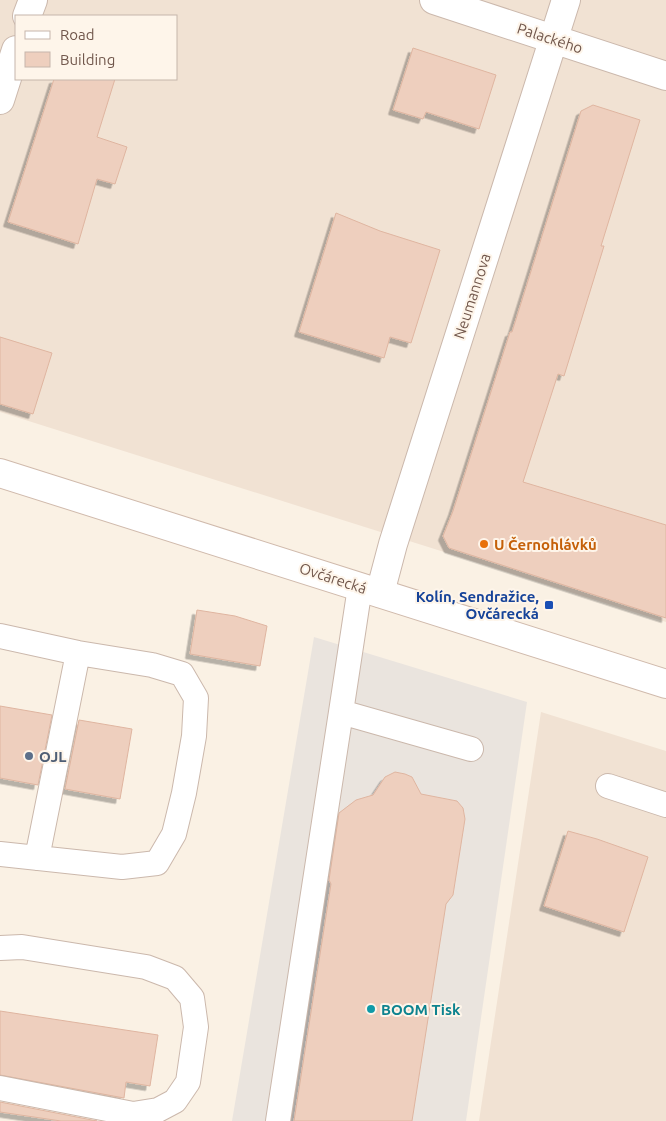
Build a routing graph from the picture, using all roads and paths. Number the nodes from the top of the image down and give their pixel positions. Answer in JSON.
{"nodes":[{"id":1,"x":32,"y":0,"type":"edge"},
{"id":2,"x":434,"y":0,"type":"edge"},
{"id":3,"x":566,"y":0,"type":"edge"},
{"id":4,"x":27,"y":15,"type":"edge"},
{"id":5,"x":554,"y":40,"type":"junction"},
{"id":6,"x":15,"y":53,"type":"edge"},
{"id":7,"x":666,"y":76,"type":"edge"},
{"id":8,"x":0,"y":100,"type":"edge"},
{"id":9,"x":0,"y":473,"type":"edge"},
{"id":10,"x":370,"y":590,"type":"junction"},
{"id":11,"x":0,"y":636,"type":"edge"},
{"id":12,"x":78,"y":653,"type":"junction"},
{"id":13,"x":666,"y":684,"type":"edge"},
{"id":14,"x":341,"y":712,"type":"junction"},
{"id":15,"x":471,"y":749,"type":"dead end"},
{"id":16,"x":608,"y":786,"type":"dead end"},
{"id":17,"x":666,"y":805,"type":"edge"},
{"id":18,"x":0,"y":854,"type":"edge"},
{"id":19,"x":37,"y":858,"type":"junction"},
{"id":20,"x":0,"y":948,"type":"edge"},
{"id":21,"x":0,"y":1088,"type":"edge"},
{"id":22,"x":278,"y":1121,"type":"edge"}],
"edges":[{"from":1,"to":4,"type":"street"},
{"from":2,"to":5,"type":"street","name":"Palackého"},
{"from":3,"to":5,"type":"street","name":"Neumannova"},
{"from":5,"to":7,"type":"street","name":"Palackého"},
{"from":5,"to":10,"type":"street","name":"Neumannova"},
{"from":6,"to":8,"type":"street"},
{"from":9,"to":10,"type":"street","name":"Ovčárecká"},
{"from":10,"to":13,"type":"street","name":"Ovčárecká"},
{"from":10,"to":14,"type":"lane"},
{"from":11,"to":12,"type":"lane"},
{"from":12,"to":19,"type":"lane"},
{"from":12,"to":19,"type":"lane"},
{"from":14,"to":15,"type":"lane"},
{"from":14,"to":22,"type":"lane"},
{"from":16,"to":17,"type":"lane"},
{"from":18,"to":19,"type":"lane"},
{"from":20,"to":21,"type":"lane"}]}
